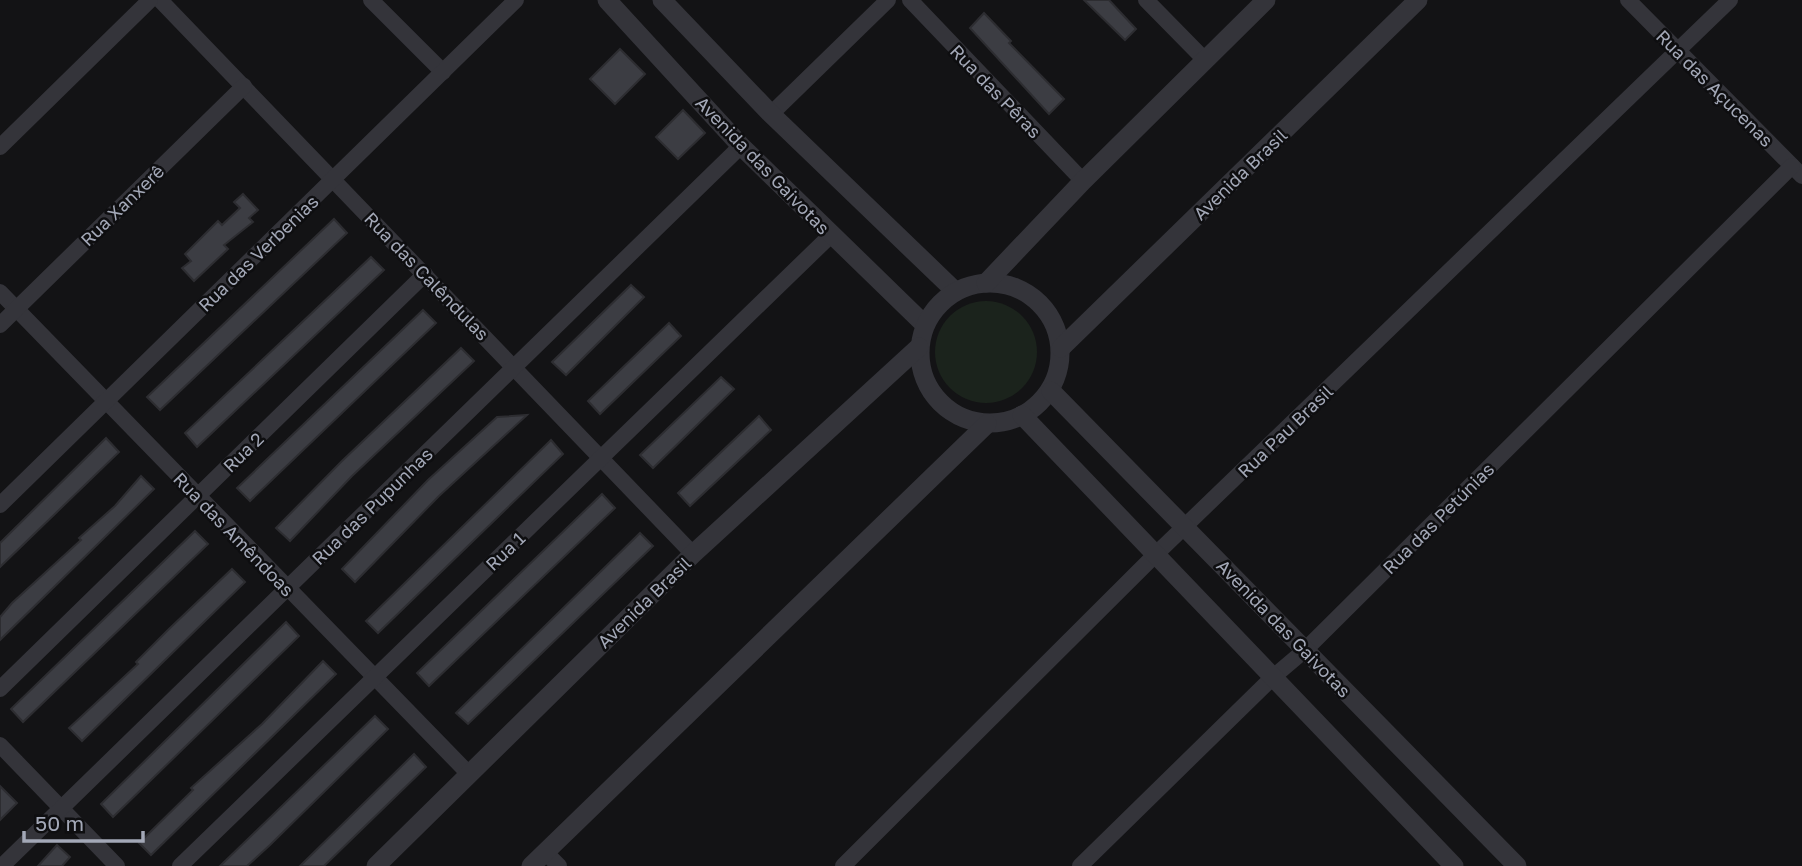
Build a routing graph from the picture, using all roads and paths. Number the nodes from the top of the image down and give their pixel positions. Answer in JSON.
{"nodes":[{"id":1,"x":150,"y":0,"type":"edge"},
{"id":2,"x":160,"y":0,"type":"edge"},
{"id":3,"x":371,"y":0,"type":"edge"},
{"id":4,"x":516,"y":0,"type":"edge"},
{"id":5,"x":607,"y":0,"type":"edge"},
{"id":6,"x":662,"y":0,"type":"edge"},
{"id":7,"x":888,"y":0,"type":"edge"},
{"id":8,"x":910,"y":0,"type":"edge"},
{"id":9,"x":1146,"y":0,"type":"edge"},
{"id":10,"x":1266,"y":0,"type":"edge"},
{"id":11,"x":1418,"y":0,"type":"edge"},
{"id":12,"x":1628,"y":0,"type":"edge"},
{"id":13,"x":1730,"y":0,"type":"edge"},
{"id":14,"x":1678,"y":51,"type":"junction"},
{"id":15,"x":1205,"y":60,"type":"junction"},
{"id":16,"x":443,"y":72,"type":"junction"},
{"id":17,"x":244,"y":86,"type":"junction"},
{"id":18,"x":771,"y":114,"type":"junction"},
{"id":19,"x":741,"y":146,"type":"junction"},
{"id":20,"x":0,"y":147,"type":"edge"},
{"id":21,"x":1797,"y":171,"type":"edge"},
{"id":22,"x":334,"y":178,"type":"junction"},
{"id":23,"x":1083,"y":181,"type":"junction"},
{"id":24,"x":831,"y":235,"type":"junction"},
{"id":25,"x":425,"y":274,"type":"junction"},
{"id":26,"x":986,"y":283,"type":"junction"},
{"id":27,"x":955,"y":291,"type":"junction"},
{"id":28,"x":0,"y":292,"type":"edge"},
{"id":29,"x":16,"y":309,"type":"junction"},
{"id":30,"x":0,"y":325,"type":"edge"},
{"id":31,"x":925,"y":325,"type":"junction"},
{"id":32,"x":919,"y":347,"type":"junction"},
{"id":33,"x":1061,"y":348,"type":"junction"},
{"id":34,"x":514,"y":366,"type":"junction"},
{"id":35,"x":1051,"y":391,"type":"junction"},
{"id":36,"x":105,"y":402,"type":"junction"},
{"id":37,"x":1022,"y":415,"type":"junction"},
{"id":38,"x":987,"y":424,"type":"junction"},
{"id":39,"x":601,"y":458,"type":"junction"},
{"id":40,"x":197,"y":496,"type":"junction"},
{"id":41,"x":0,"y":505,"type":"edge"},
{"id":42,"x":1185,"y":528,"type":"junction"},
{"id":43,"x":693,"y":554,"type":"junction"},
{"id":44,"x":1154,"y":556,"type":"junction"},
{"id":45,"x":287,"y":588,"type":"junction"},
{"id":46,"x":1305,"y":650,"type":"junction"},
{"id":47,"x":374,"y":677,"type":"junction"},
{"id":48,"x":1272,"y":677,"type":"junction"},
{"id":49,"x":0,"y":689,"type":"edge"},
{"id":50,"x":0,"y":745,"type":"edge"},
{"id":51,"x":469,"y":774,"type":"junction"},
{"id":52,"x":61,"y":808,"type":"junction"},
{"id":53,"x":545,"y":852,"type":"junction"},
{"id":54,"x":2,"y":866,"type":"edge"},
{"id":55,"x":117,"y":866,"type":"edge"},
{"id":56,"x":180,"y":866,"type":"edge"},
{"id":57,"x":376,"y":866,"type":"edge"},
{"id":58,"x":531,"y":866,"type":"edge"},
{"id":59,"x":559,"y":866,"type":"edge"},
{"id":60,"x":844,"y":866,"type":"edge"},
{"id":61,"x":1080,"y":866,"type":"edge"},
{"id":62,"x":1454,"y":866,"type":"edge"},
{"id":63,"x":1517,"y":866,"type":"edge"}],
"edges":[{"from":1,"to":20,"type":"street"},
{"from":2,"to":17,"type":"street","name":"Rua das Calêndulas"},
{"from":3,"to":16,"type":"street"},
{"from":4,"to":16,"type":"street","name":"Rua das Verbenias"},
{"from":5,"to":19,"type":"street","name":"Avenida das Gaivotas"},
{"from":6,"to":18,"type":"street"},
{"from":7,"to":18,"type":"street"},
{"from":8,"to":23,"type":"street","name":"Rua das Pêras"},
{"from":9,"to":15,"type":"street"},
{"from":10,"to":15,"type":"street"},
{"from":11,"to":33,"type":"street","name":"Avenida Brasil"},
{"from":12,"to":14,"type":"street","name":"Rua das Açucenas"},
{"from":13,"to":14,"type":"street","name":"Rua Pau Brasil"},
{"from":14,"to":21,"type":"street","name":"Rua das Açucenas"},
{"from":14,"to":42,"type":"street","name":"Rua Pau Brasil"},
{"from":15,"to":23,"type":"street"},
{"from":16,"to":22,"type":"street","name":"Rua das Verbenias"},
{"from":17,"to":22,"type":"street","name":"Rua das Calêndulas"},
{"from":17,"to":29,"type":"street","name":"Rua Xanxerê"},
{"from":18,"to":27,"type":"street"},
{"from":19,"to":24,"type":"street","name":"Avenida das Gaivotas"},
{"from":19,"to":34,"type":"street","name":"Rua das Pupunhas"},
{"from":21,"to":46,"type":"street","name":"Rua das Petúnias"},
{"from":22,"to":25,"type":"street","name":"Rua das Calêndulas"},
{"from":22,"to":36,"type":"street","name":"Rua das Verbenias"},
{"from":23,"to":26,"type":"street"},
{"from":24,"to":31,"type":"street","name":"Avenida das Gaivotas"},
{"from":24,"to":39,"type":"street","name":"Rua 1"},
{"from":25,"to":34,"type":"street","name":"Rua das Calêndulas"},
{"from":25,"to":40,"type":"street","name":"Rua 2"},
{"from":26,"to":27,"type":"street"},
{"from":26,"to":33,"type":"street"},
{"from":27,"to":31,"type":"street"},
{"from":28,"to":29,"type":"street","name":"Rua das Amêndoas"},
{"from":29,"to":30,"type":"street","name":"Rua Xanxerê"},
{"from":29,"to":36,"type":"street","name":"Rua das Amêndoas"},
{"from":31,"to":32,"type":"street"},
{"from":32,"to":38,"type":"street"},
{"from":32,"to":43,"type":"street","name":"Avenida Brasil"},
{"from":33,"to":35,"type":"street"},
{"from":34,"to":39,"type":"street","name":"Rua das Calêndulas"},
{"from":34,"to":45,"type":"street","name":"Rua das Pupunhas"},
{"from":35,"to":37,"type":"street"},
{"from":35,"to":42,"type":"street","name":"Avenida das Gaivotas"},
{"from":36,"to":40,"type":"street","name":"Rua das Amêndoas"},
{"from":36,"to":41,"type":"street","name":"Rua das Verbenias"},
{"from":37,"to":38,"type":"street"},
{"from":37,"to":44,"type":"street"},
{"from":38,"to":53,"type":"street"},
{"from":39,"to":43,"type":"street","name":"Rua das Calêndulas"},
{"from":39,"to":47,"type":"street","name":"Rua 1"},
{"from":40,"to":45,"type":"street","name":"Rua das Amêndoas"},
{"from":40,"to":49,"type":"street","name":"Rua 2"},
{"from":42,"to":44,"type":"street","name":"Rua Pau Brasil"},
{"from":42,"to":46,"type":"street","name":"Avenida das Gaivotas"},
{"from":43,"to":51,"type":"street","name":"Avenida Brasil"},
{"from":44,"to":48,"type":"street"},
{"from":44,"to":60,"type":"street","name":"Rua Pau Brasil"},
{"from":45,"to":47,"type":"street","name":"Rua das Amêndoas"},
{"from":45,"to":52,"type":"street","name":"Rua das Pupunhas"},
{"from":46,"to":48,"type":"street","name":"Rua das Petúnias"},
{"from":46,"to":63,"type":"street","name":"Avenida das Gaivotas"},
{"from":47,"to":51,"type":"street","name":"Rua das Amêndoas"},
{"from":47,"to":56,"type":"street","name":"Rua 1"},
{"from":48,"to":61,"type":"street","name":"Rua das Petúnias"},
{"from":48,"to":62,"type":"street"},
{"from":50,"to":52,"type":"street"},
{"from":51,"to":57,"type":"street","name":"Avenida Brasil"},
{"from":52,"to":54,"type":"street","name":"Rua das Pupunhas"},
{"from":52,"to":55,"type":"street"},
{"from":53,"to":58,"type":"street"},
{"from":53,"to":59,"type":"street"}]}
